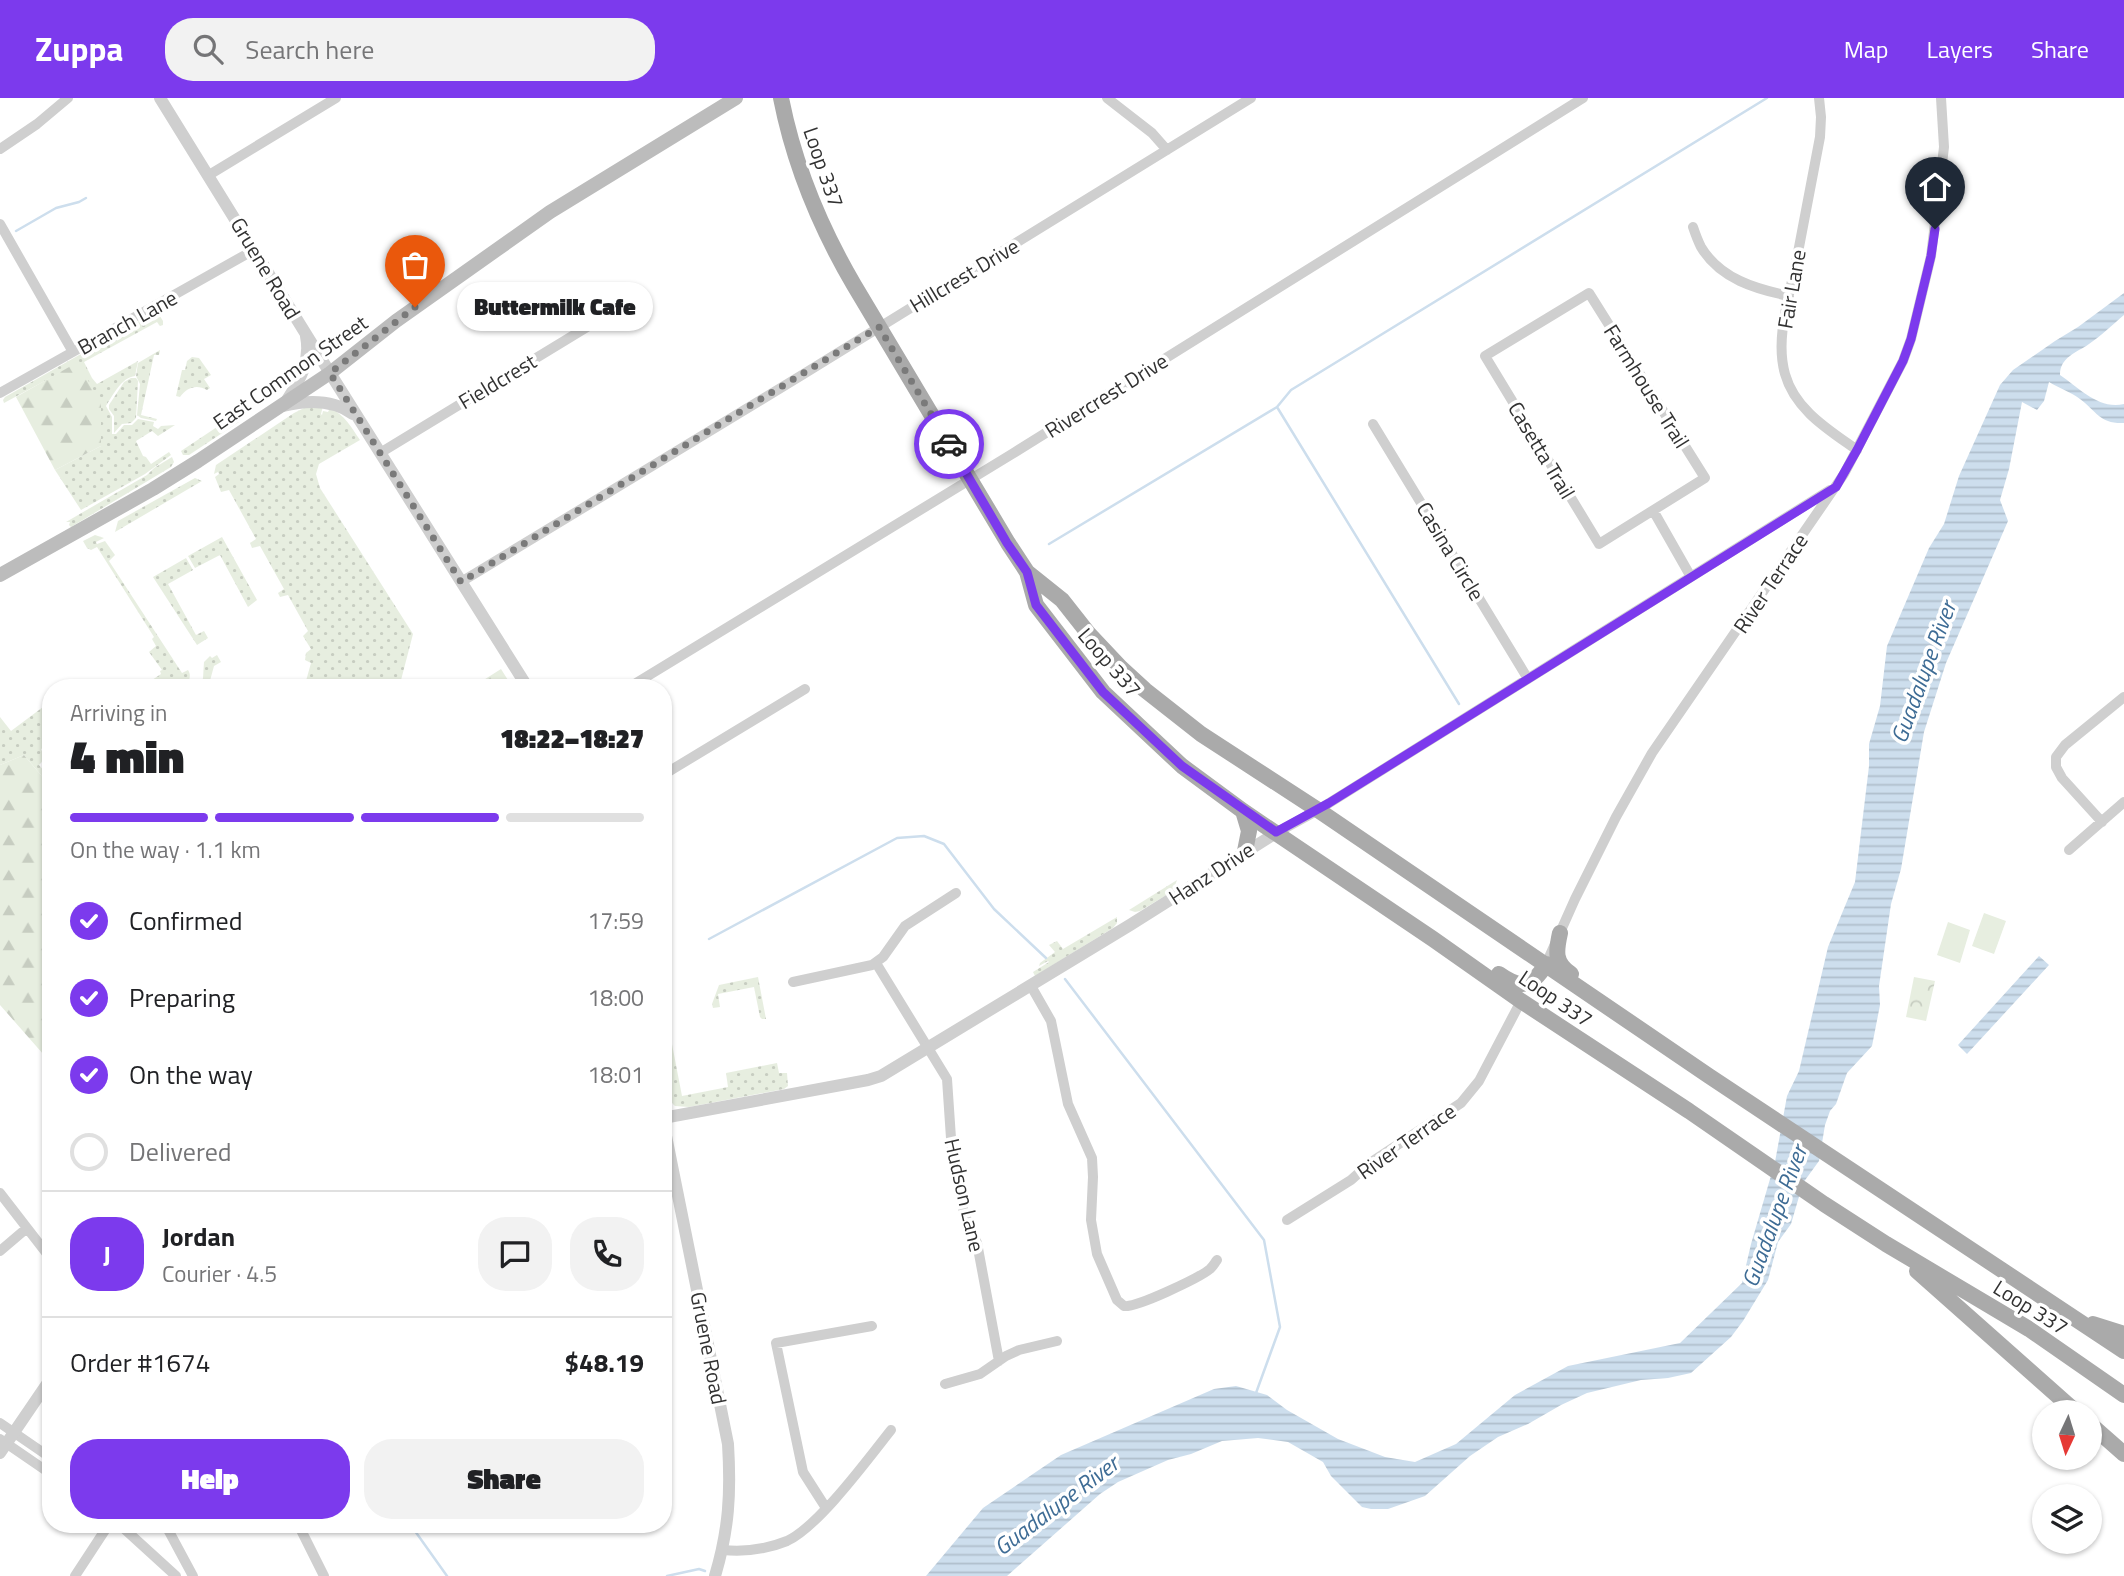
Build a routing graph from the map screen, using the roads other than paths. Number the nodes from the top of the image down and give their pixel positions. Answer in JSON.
{"nodes":[{"id":1,"x":68,"y":98,"type":"edge"},
{"id":2,"x":160,"y":98,"type":"edge"},
{"id":3,"x":336,"y":98,"type":"edge"},
{"id":4,"x":736,"y":98,"type":"edge"},
{"id":5,"x":781,"y":98,"type":"edge"},
{"id":6,"x":1107,"y":98,"type":"edge"},
{"id":7,"x":1251,"y":98,"type":"edge"},
{"id":8,"x":1583,"y":98,"type":"edge"},
{"id":9,"x":1819,"y":98,"type":"edge"},
{"id":10,"x":1941,"y":98,"type":"edge"},
{"id":11,"x":0,"y":149,"type":"edge"},
{"id":12,"x":1167,"y":150,"type":"junction"},
{"id":13,"x":209,"y":175,"type":"junction"},
{"id":14,"x":0,"y":224,"type":"edge"},
{"id":15,"x":1693,"y":227,"type":"dead end"},
{"id":16,"x":254,"y":250,"type":"junction"},
{"id":17,"x":1589,"y":293,"type":"joint"},
{"id":18,"x":1789,"y":296,"type":"junction"},
{"id":19,"x":615,"y":310,"type":"dead end"},
{"id":20,"x":879,"y":327,"type":"junction"},
{"id":21,"x":305,"y":333,"type":"junction"},
{"id":22,"x":73,"y":352,"type":"junction"},
{"id":23,"x":330,"y":373,"type":"junction"},
{"id":24,"x":0,"y":393,"type":"edge"},
{"id":25,"x":283,"y":406,"type":"junction"},
{"id":26,"x":357,"y":416,"type":"junction"},
{"id":27,"x":1373,"y":424,"type":"dead end"},
{"id":28,"x":1857,"y":450,"type":"junction"},
{"id":29,"x":380,"y":453,"type":"junction"},
{"id":30,"x":970,"y":478,"type":"junction"},
{"id":31,"x":1836,"y":487,"type":"junction"},
{"id":32,"x":1654,"y":512,"type":"junction"},
{"id":33,"x":1027,"y":572,"type":"junction"},
{"id":34,"x":0,"y":575,"type":"edge"},
{"id":35,"x":1691,"y":577,"type":"junction"},
{"id":36,"x":461,"y":582,"type":"junction"},
{"id":37,"x":522,"y":679,"type":"edge"},
{"id":38,"x":643,"y":679,"type":"edge"},
{"id":39,"x":1528,"y":679,"type":"junction"},
{"id":40,"x":805,"y":690,"type":"dead end"},
{"id":41,"x":2124,"y":697,"type":"edge"},
{"id":42,"x":672,"y":770,"type":"edge"},
{"id":43,"x":2124,"y":802,"type":"edge"},
{"id":44,"x":1318,"y":810,"type":"junction"},
{"id":45,"x":1243,"y":811,"type":"junction"},
{"id":46,"x":2102,"y":822,"type":"junction"},
{"id":47,"x":1276,"y":832,"type":"junction"},
{"id":48,"x":2069,"y":850,"type":"dead end"},
{"id":49,"x":1245,"y":851,"type":"junction"},
{"id":50,"x":956,"y":893,"type":"dead end"},
{"id":51,"x":1422,"y":931,"type":"junction"},
{"id":52,"x":1560,"y":933,"type":"junction"},
{"id":53,"x":1524,"y":950,"type":"junction"},
{"id":54,"x":876,"y":963,"type":"junction"},
{"id":55,"x":1546,"y":964,"type":"junction"},
{"id":56,"x":793,"y":982,"type":"dead end"},
{"id":57,"x":1031,"y":986,"type":"junction"},
{"id":58,"x":1521,"y":1001,"type":"junction"},
{"id":59,"x":1637,"y":1027,"type":"junction"},
{"id":60,"x":929,"y":1048,"type":"junction"},
{"id":61,"x":672,"y":1118,"type":"edge"},
{"id":62,"x":672,"y":1165,"type":"edge"},
{"id":63,"x":0,"y":1193,"type":"edge"},
{"id":64,"x":1287,"y":1220,"type":"dead end"},
{"id":65,"x":27,"y":1228,"type":"junction"},
{"id":66,"x":1886,"y":1244,"type":"junction"},
{"id":67,"x":42,"y":1247,"type":"edge"},
{"id":68,"x":0,"y":1251,"type":"edge"},
{"id":69,"x":1217,"y":1260,"type":"dead end"},
{"id":70,"x":2075,"y":1318,"type":"junction"},
{"id":71,"x":872,"y":1325,"type":"dead end"},
{"id":72,"x":2124,"y":1334,"type":"edge"},
{"id":73,"x":1057,"y":1341,"type":"dead end"},
{"id":74,"x":2124,"y":1350,"type":"edge"},
{"id":75,"x":999,"y":1361,"type":"junction"},
{"id":76,"x":944,"y":1384,"type":"dead end"},
{"id":77,"x":42,"y":1391,"type":"edge"},
{"id":78,"x":2124,"y":1395,"type":"edge"},
{"id":79,"x":2063,"y":1400,"type":"edge"},
{"id":80,"x":0,"y":1423,"type":"edge"},
{"id":81,"x":891,"y":1430,"type":"dead end"},
{"id":82,"x":2102,"y":1435,"type":"edge"},
{"id":83,"x":5,"y":1442,"type":"edge"},
{"id":84,"x":2124,"y":1454,"type":"edge"},
{"id":85,"x":42,"y":1455,"type":"edge"},
{"id":86,"x":42,"y":1468,"type":"edge"},
{"id":87,"x":826,"y":1508,"type":"junction"},
{"id":88,"x":103,"y":1533,"type":"edge"},
{"id":89,"x":129,"y":1533,"type":"edge"},
{"id":90,"x":170,"y":1533,"type":"edge"},
{"id":91,"x":302,"y":1533,"type":"edge"},
{"id":92,"x":723,"y":1550,"type":"junction"},
{"id":93,"x":75,"y":1576,"type":"edge"},
{"id":94,"x":176,"y":1576,"type":"edge"},
{"id":95,"x":193,"y":1576,"type":"edge"},
{"id":96,"x":324,"y":1576,"type":"edge"},
{"id":97,"x":715,"y":1576,"type":"edge"}],
"edges":[{"from":1,"to":11,"type":"street"},
{"from":2,"to":13,"type":"street","name":"Gruene Road"},
{"from":3,"to":13,"type":"street"},
{"from":4,"to":23,"type":"main road","name":"East Common Street"},
{"from":5,"to":20,"type":"main road","name":"Loop 337"},
{"from":6,"to":12,"type":"street"},
{"from":7,"to":12,"type":"street","name":"Hillcrest Drive"},
{"from":8,"to":30,"type":"street","name":"Rivercrest Drive"},
{"from":9,"to":18,"type":"street","name":"Fair Lane"},
{"from":10,"to":28,"type":"street","name":"River Terrace"},
{"from":12,"to":20,"type":"street","name":"Hillcrest Drive"},
{"from":13,"to":16,"type":"street","name":"Gruene Road"},
{"from":14,"to":22,"type":"street"},
{"from":15,"to":18,"type":"street"},
{"from":16,"to":21,"type":"street","name":"Gruene Road"},
{"from":16,"to":22,"type":"street","name":"Branch Lane"},
{"from":17,"to":32,"type":"street","name":"Farmhouse Trail"},
{"from":17,"to":32,"type":"street","name":"Casetta Trail"},
{"from":18,"to":28,"type":"street","name":"Fair Lane"},
{"from":19,"to":29,"type":"street","name":"Fieldcrest"},
{"from":20,"to":30,"type":"main road","name":"Loop 337"},
{"from":20,"to":36,"type":"street","name":"Hillcrest Drive"},
{"from":21,"to":23,"type":"street","name":"Gruene Road"},
{"from":21,"to":25,"type":"street"},
{"from":22,"to":24,"type":"street","name":"Branch Lane"},
{"from":23,"to":25,"type":"main road","name":"East Common Street"},
{"from":23,"to":26,"type":"street","name":"Gruene Road"},
{"from":25,"to":26,"type":"street"},
{"from":25,"to":34,"type":"main road","name":"East Common Street"},
{"from":26,"to":29,"type":"street","name":"Gruene Road"},
{"from":27,"to":39,"type":"street","name":"Casina Circle"},
{"from":28,"to":31,"type":"street","name":"River Terrace"},
{"from":29,"to":36,"type":"street","name":"Gruene Road"},
{"from":30,"to":33,"type":"main road","name":"Loop 337"},
{"from":30,"to":38,"type":"street","name":"Rivercrest Drive"},
{"from":31,"to":35,"type":"street","name":"Hanz Drive"},
{"from":31,"to":52,"type":"street","name":"River Terrace"},
{"from":32,"to":35,"type":"street"},
{"from":33,"to":44,"type":"main road","name":"Loop 337"},
{"from":33,"to":45,"type":"main road","name":"Loop 337"},
{"from":35,"to":39,"type":"street","name":"Hanz Drive"},
{"from":36,"to":37,"type":"street","name":"Gruene Road"},
{"from":39,"to":44,"type":"street","name":"Hanz Drive"},
{"from":40,"to":42,"type":"street"},
{"from":41,"to":46,"type":"street"},
{"from":43,"to":46,"type":"street"},
{"from":44,"to":47,"type":"street","name":"Hanz Drive"},
{"from":44,"to":53,"type":"main road","name":"Loop 337"},
{"from":45,"to":47,"type":"main road","name":"Loop 337"},
{"from":45,"to":49,"type":"main road"},
{"from":46,"to":48,"type":"street"},
{"from":47,"to":49,"type":"street","name":"Hanz Drive"},
{"from":47,"to":51,"type":"main road","name":"Loop 337"},
{"from":49,"to":57,"type":"street","name":"Hanz Drive"},
{"from":50,"to":54,"type":"street"},
{"from":51,"to":55,"type":"main road"},
{"from":51,"to":58,"type":"main road","name":"Loop 337"},
{"from":52,"to":53,"type":"main road"},
{"from":52,"to":55,"type":"street","name":"River Terrace"},
{"from":52,"to":59,"type":"main road"},
{"from":53,"to":55,"type":"main road","name":"Loop 337"},
{"from":54,"to":56,"type":"street"},
{"from":54,"to":60,"type":"street","name":"Hudson Lane"},
{"from":55,"to":59,"type":"main road","name":"Loop 337"},
{"from":57,"to":60,"type":"street","name":"Hanz Drive"},
{"from":57,"to":69,"type":"street"},
{"from":58,"to":64,"type":"street","name":"River Terrace"},
{"from":58,"to":66,"type":"main road","name":"Loop 337"},
{"from":59,"to":70,"type":"main road","name":"Loop 337"},
{"from":60,"to":61,"type":"street","name":"Hanz Drive"},
{"from":60,"to":75,"type":"street","name":"Hudson Lane"},
{"from":62,"to":92,"type":"street","name":"Gruene Road"},
{"from":63,"to":65,"type":"street"},
{"from":65,"to":67,"type":"street"},
{"from":65,"to":68,"type":"street"},
{"from":66,"to":78,"type":"main road","name":"Loop 337"},
{"from":66,"to":79,"type":"main road"},
{"from":70,"to":72,"type":"main road"},
{"from":70,"to":74,"type":"main road","name":"Loop 337"},
{"from":71,"to":87,"type":"street"},
{"from":73,"to":75,"type":"street"},
{"from":75,"to":76,"type":"street"},
{"from":77,"to":83,"type":"street"},
{"from":80,"to":83,"type":"street"},
{"from":81,"to":87,"type":"street"},
{"from":82,"to":84,"type":"main road"},
{"from":83,"to":85,"type":"street"},
{"from":83,"to":86,"type":"street"},
{"from":87,"to":92,"type":"street"},
{"from":88,"to":93,"type":"street"},
{"from":89,"to":94,"type":"street"},
{"from":90,"to":95,"type":"street"},
{"from":91,"to":96,"type":"street"},
{"from":92,"to":97,"type":"street","name":"Gruene Road"}]}
